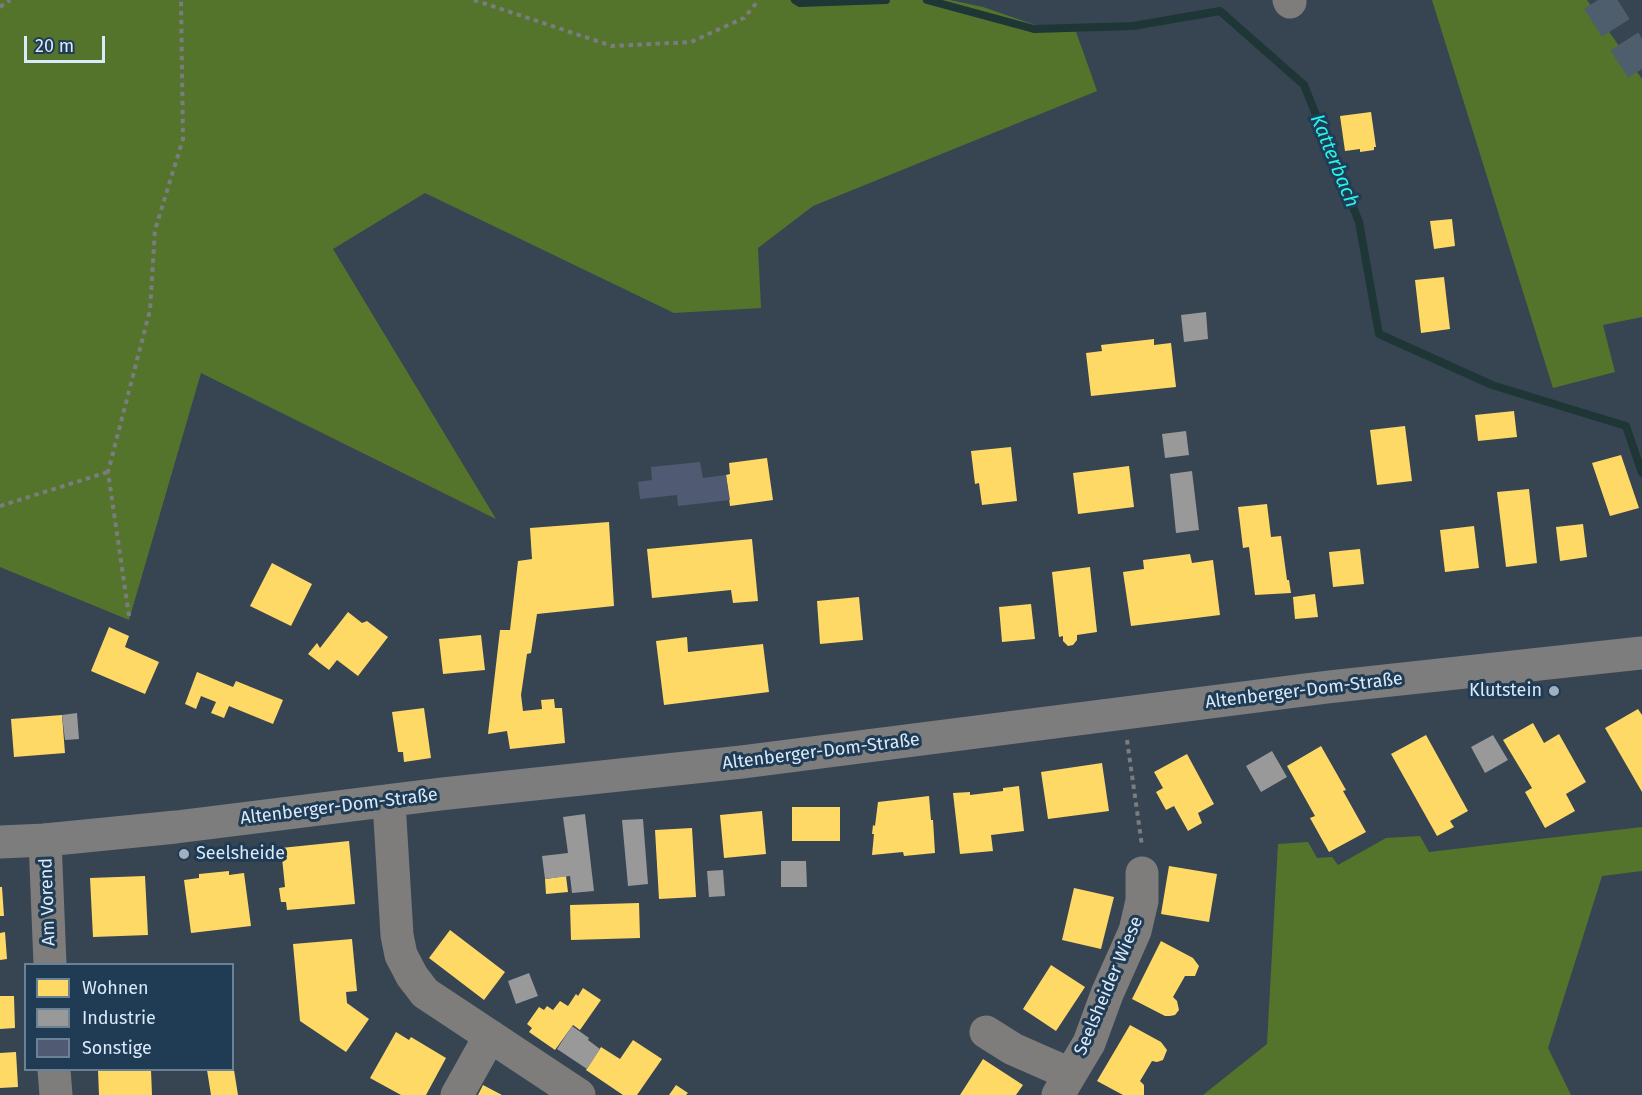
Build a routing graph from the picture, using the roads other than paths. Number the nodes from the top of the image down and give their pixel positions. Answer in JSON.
{"nodes":[{"id":1,"x":1642,"y":653,"type":"edge"},
{"id":2,"x":389,"y":802,"type":"junction"},
{"id":3,"x":45,"y":840,"type":"junction"},
{"id":4,"x":0,"y":842,"type":"edge"},
{"id":5,"x":1142,"y":873,"type":"road end"},
{"id":6,"x":50,"y":963,"type":"edge"},
{"id":7,"x":986,"y":1032,"type":"dead end"},
{"id":8,"x":490,"y":1036,"type":"junction"},
{"id":9,"x":54,"y":1071,"type":"edge"},
{"id":10,"x":1064,"y":1085,"type":"edge"},
{"id":11,"x":56,"y":1095,"type":"edge"},
{"id":12,"x":457,"y":1095,"type":"edge"},
{"id":13,"x":579,"y":1095,"type":"edge"}],
"edges":[{"from":1,"to":2,"type":"main road","name":"Altenberger-Dom-Straße"},
{"from":2,"to":3,"type":"main road","name":"Altenberger-Dom-Straße"},
{"from":2,"to":8,"type":"street"},
{"from":3,"to":4,"type":"main road","name":"Altenberger-Dom-Straße"},
{"from":3,"to":6,"type":"street","name":"Am Vorend"},
{"from":5,"to":10,"type":"street","name":"Seelsheider Wiese"},
{"from":7,"to":10,"type":"street"},
{"from":8,"to":12,"type":"street"},
{"from":8,"to":13,"type":"street"},
{"from":9,"to":11,"type":"street"}]}
